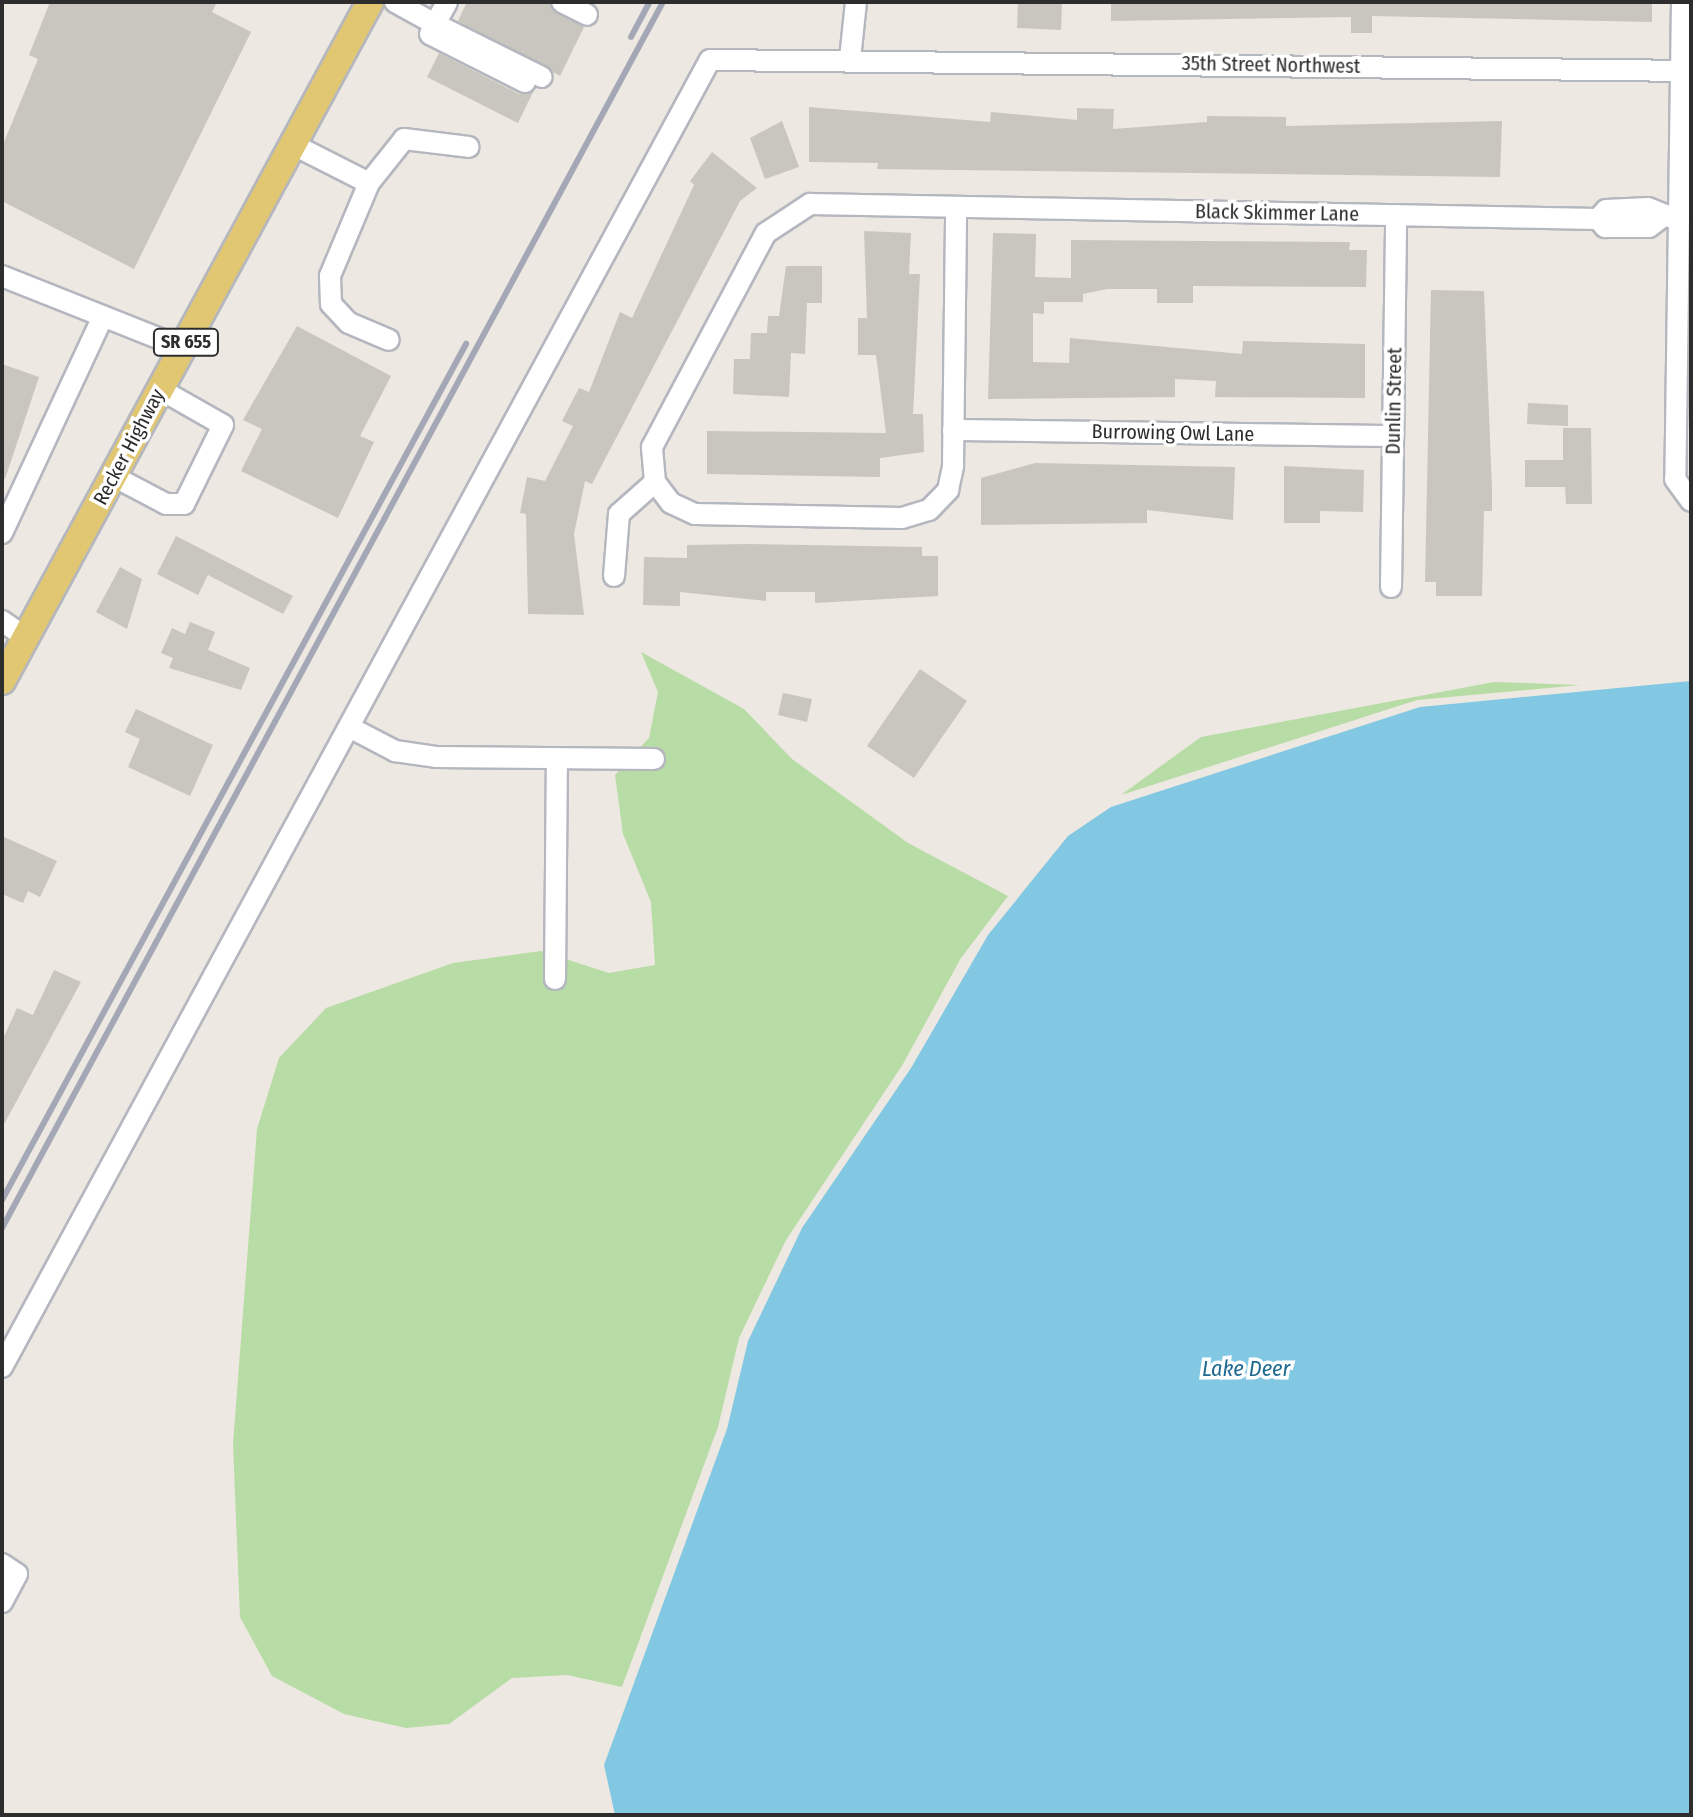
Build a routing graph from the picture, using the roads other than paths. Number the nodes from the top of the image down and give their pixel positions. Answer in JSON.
{"nodes":[{"id":1,"x":370,"y":2,"type":"edge"},
{"id":2,"x":395,"y":2,"type":"edge"},
{"id":3,"x":447,"y":2,"type":"edge"},
{"id":4,"x":562,"y":2,"type":"edge"},
{"id":5,"x":856,"y":2,"type":"edge"},
{"id":6,"x":1682,"y":2,"type":"edge"},
{"id":7,"x":587,"y":15,"type":"dead end"},
{"id":8,"x":435,"y":24,"type":"junction"},
{"id":9,"x":850,"y":59,"type":"junction"},
{"id":10,"x":1687,"y":71,"type":"edge"},
{"id":11,"x":533,"y":80,"type":"dead end"},
{"id":12,"x":294,"y":145,"type":"junction"},
{"id":13,"x":469,"y":147,"type":"dead end"},
{"id":14,"x":369,"y":183,"type":"junction"},
{"id":15,"x":956,"y":207,"type":"junction"},
{"id":16,"x":1396,"y":215,"type":"junction"},
{"id":17,"x":1670,"y":219,"type":"junction"},
{"id":18,"x":2,"y":276,"type":"edge"},
{"id":19,"x":103,"y":316,"type":"junction"},
{"id":20,"x":389,"y":340,"type":"dead end"},
{"id":21,"x":183,"y":348,"type":"junction"},
{"id":22,"x":160,"y":389,"type":"junction"},
{"id":23,"x":953,"y":430,"type":"junction"},
{"id":24,"x":1393,"y":436,"type":"junction"},
{"id":25,"x":113,"y":476,"type":"junction"},
{"id":26,"x":655,"y":482,"type":"junction"},
{"id":27,"x":1689,"y":500,"type":"edge"},
{"id":28,"x":2,"y":533,"type":"edge"},
{"id":29,"x":614,"y":576,"type":"dead end"},
{"id":30,"x":1391,"y":587,"type":"dead end"},
{"id":31,"x":2,"y":621,"type":"edge"},
{"id":32,"x":26,"y":638,"type":"junction"},
{"id":33,"x":2,"y":681,"type":"edge"},
{"id":34,"x":351,"y":728,"type":"junction"},
{"id":35,"x":557,"y":758,"type":"junction"},
{"id":36,"x":654,"y":759,"type":"dead end"},
{"id":37,"x":555,"y":979,"type":"dead end"},
{"id":38,"x":2,"y":1367,"type":"edge"},
{"id":39,"x":2,"y":1564,"type":"edge"},
{"id":40,"x":2,"y":1602,"type":"edge"}],
"edges":[{"from":1,"to":12,"type":"main road","name":"Recker Highway","number":"SR 655"},
{"from":2,"to":8,"type":"street"},
{"from":3,"to":8,"type":"street"},
{"from":4,"to":7,"type":"street"},
{"from":5,"to":9,"type":"street"},
{"from":6,"to":10,"type":"street"},
{"from":8,"to":11,"type":"street"},
{"from":9,"to":10,"type":"street","name":"35th Street Northwest"},
{"from":9,"to":34,"type":"street","name":"35th Street Northwest"},
{"from":10,"to":17,"type":"street"},
{"from":12,"to":14,"type":"street"},
{"from":12,"to":21,"type":"main road","name":"Recker Highway","number":"SR 655"},
{"from":13,"to":14,"type":"street"},
{"from":14,"to":20,"type":"street"},
{"from":15,"to":16,"type":"street","name":"Black Skimmer Lane"},
{"from":15,"to":23,"type":"street"},
{"from":15,"to":26,"type":"street","name":"Black Skimmer Lane"},
{"from":16,"to":17,"type":"street","name":"Black Skimmer Lane"},
{"from":16,"to":24,"type":"street","name":"Dunlin Street"},
{"from":17,"to":27,"type":"street"},
{"from":18,"to":19,"type":"street"},
{"from":19,"to":21,"type":"street"},
{"from":19,"to":28,"type":"street"},
{"from":21,"to":22,"type":"main road","name":"Recker Highway","number":"SR 655"},
{"from":22,"to":25,"type":"main road","name":"Recker Highway","number":"SR 655"},
{"from":22,"to":25,"type":"street"},
{"from":23,"to":24,"type":"street","name":"Burrowing Owl Lane"},
{"from":23,"to":26,"type":"street"},
{"from":24,"to":30,"type":"street","name":"Dunlin Street"},
{"from":25,"to":32,"type":"main road","name":"Recker Highway","number":"SR 655"},
{"from":26,"to":29,"type":"street"},
{"from":31,"to":32,"type":"street"},
{"from":32,"to":33,"type":"main road","name":"Recker Highway","number":"SR 655"},
{"from":34,"to":35,"type":"street"},
{"from":34,"to":38,"type":"street","name":"35th Street Northwest"},
{"from":35,"to":36,"type":"street"},
{"from":35,"to":37,"type":"street"},
{"from":39,"to":40,"type":"street"}]}
